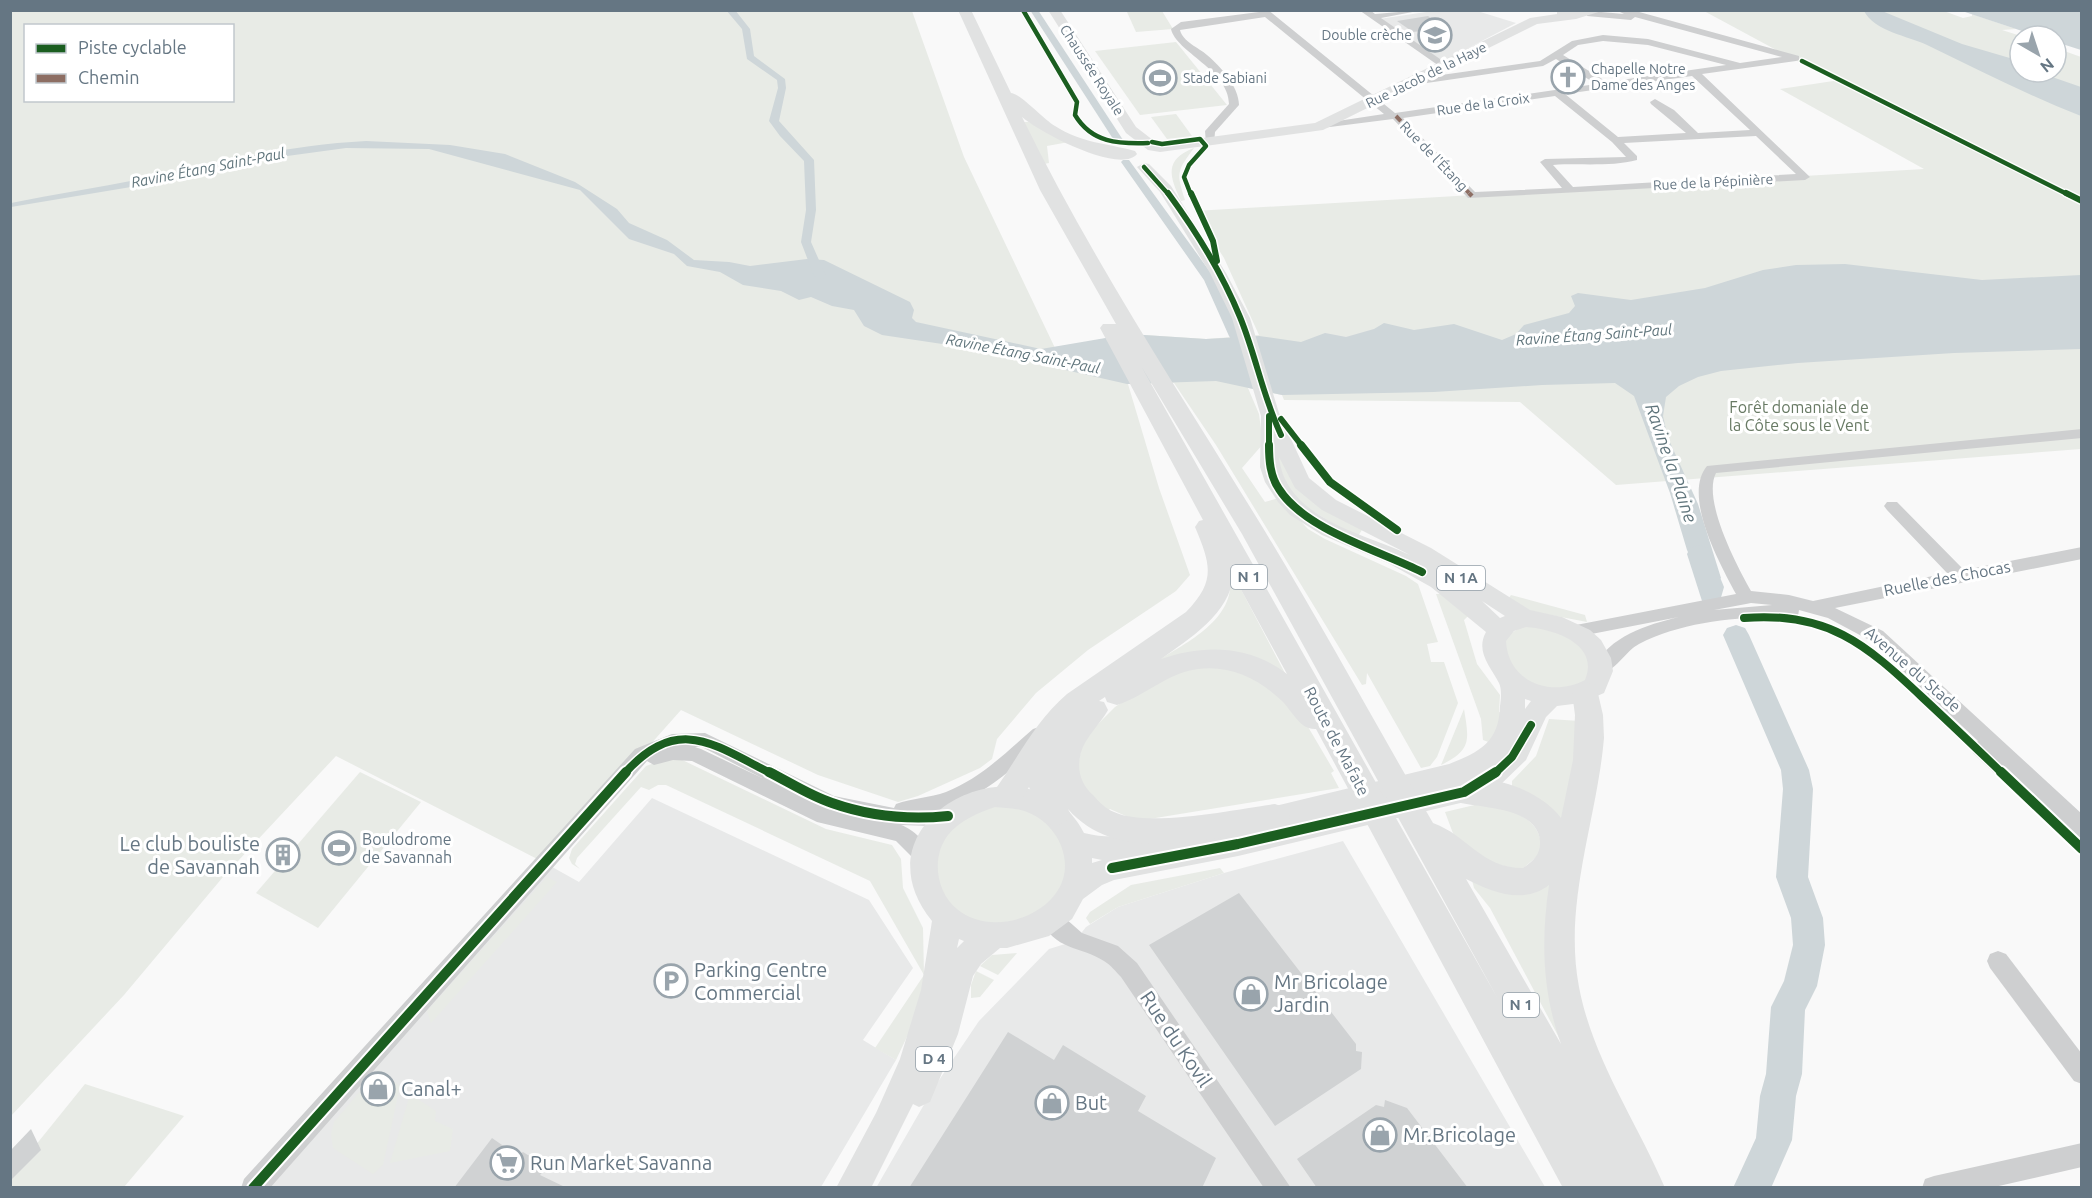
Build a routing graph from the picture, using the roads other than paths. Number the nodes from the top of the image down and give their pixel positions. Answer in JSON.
{"nodes":[{"id":1,"x":954,"y":10,"type":"edge"},
{"id":2,"x":964,"y":10,"type":"edge"},
{"id":3,"x":1054,"y":10,"type":"edge"},
{"id":4,"x":1363,"y":10,"type":"edge"},
{"id":5,"x":1419,"y":10,"type":"edge"},
{"id":6,"x":1544,"y":10,"type":"edge"},
{"id":7,"x":1557,"y":10,"type":"edge"},
{"id":8,"x":1620,"y":10,"type":"edge"},
{"id":9,"x":1264,"y":12,"type":"edge"},
{"id":10,"x":1594,"y":12,"type":"edge"},
{"id":11,"x":1576,"y":15,"type":"junction"},
{"id":12,"x":1374,"y":17,"type":"junction"},
{"id":13,"x":1649,"y":20,"type":"junction"},
{"id":14,"x":1534,"y":21,"type":"junction"},
{"id":15,"x":1558,"y":56,"type":"junction"},
{"id":16,"x":1443,"y":67,"type":"junction"},
{"id":17,"x":1743,"y":67,"type":"junction"},
{"id":18,"x":1458,"y":74,"type":"junction"},
{"id":19,"x":1696,"y":74,"type":"junction"},
{"id":20,"x":997,"y":78,"type":"junction"},
{"id":21,"x":1413,"y":82,"type":"junction"},
{"id":22,"x":1606,"y":86,"type":"junction"},
{"id":23,"x":1558,"y":94,"type":"junction"},
{"id":24,"x":1372,"y":101,"type":"junction"},
{"id":25,"x":1655,"y":102,"type":"dead end"},
{"id":26,"x":1394,"y":116,"type":"junction"},
{"id":27,"x":1318,"y":127,"type":"junction"},
{"id":28,"x":1131,"y":130,"type":"junction"},
{"id":29,"x":1758,"y":133,"type":"junction"},
{"id":30,"x":1695,"y":136,"type":"junction"},
{"id":31,"x":1616,"y":140,"type":"junction"},
{"id":32,"x":1204,"y":143,"type":"junction"},
{"id":33,"x":1131,"y":152,"type":"junction"},
{"id":34,"x":1164,"y":155,"type":"junction"},
{"id":35,"x":1144,"y":167,"type":"junction"},
{"id":36,"x":1166,"y":189,"type":"junction"},
{"id":37,"x":1569,"y":190,"type":"junction"},
{"id":38,"x":1472,"y":196,"type":"joint"},
{"id":39,"x":1059,"y":241,"type":"dead end"},
{"id":40,"x":1076,"y":271,"type":"dead end"},
{"id":41,"x":1115,"y":321,"type":"junction"},
{"id":42,"x":1267,"y":406,"type":"junction"},
{"id":43,"x":2082,"y":433,"type":"edge"},
{"id":44,"x":1174,"y":446,"type":"junction"},
{"id":45,"x":1892,"y":506,"type":"dead end"},
{"id":46,"x":2082,"y":553,"type":"edge"},
{"id":47,"x":1961,"y":577,"type":"junction"},
{"id":48,"x":1746,"y":598,"type":"junction"},
{"id":49,"x":1814,"y":607,"type":"junction"},
{"id":50,"x":1525,"y":618,"type":"junction"},
{"id":51,"x":1499,"y":630,"type":"junction"},
{"id":52,"x":1576,"y":631,"type":"junction"},
{"id":53,"x":1511,"y":680,"type":"junction"},
{"id":54,"x":1594,"y":680,"type":"junction"},
{"id":55,"x":1550,"y":697,"type":"junction"},
{"id":56,"x":1094,"y":710,"type":"junction"},
{"id":57,"x":1061,"y":716,"type":"junction"},
{"id":58,"x":1350,"y":767,"type":"junction"},
{"id":59,"x":625,"y":775,"type":"junction"},
{"id":60,"x":1464,"y":792,"type":"junction"},
{"id":61,"x":1007,"y":796,"type":"junction"},
{"id":62,"x":874,"y":813,"type":"junction"},
{"id":63,"x":1055,"y":813,"type":"junction"},
{"id":64,"x":948,"y":816,"type":"junction"},
{"id":65,"x":1275,"y":817,"type":"junction"},
{"id":66,"x":1419,"y":824,"type":"junction"},
{"id":67,"x":2082,"y":827,"type":"edge"},
{"id":68,"x":1076,"y":842,"type":"junction"},
{"id":69,"x":2082,"y":844,"type":"edge"},
{"id":70,"x":923,"y":855,"type":"junction"},
{"id":71,"x":1074,"y":890,"type":"junction"},
{"id":72,"x":947,"y":918,"type":"junction"},
{"id":73,"x":1050,"y":918,"type":"junction"},
{"id":74,"x":995,"y":935,"type":"junction"},
{"id":75,"x":1998,"y":961,"type":"dead end"},
{"id":76,"x":2082,"y":1072,"type":"edge"},
{"id":77,"x":2082,"y":1155,"type":"edge"},
{"id":78,"x":253,"y":1188,"type":"edge"},
{"id":79,"x":852,"y":1188,"type":"edge"},
{"id":80,"x":867,"y":1188,"type":"edge"},
{"id":81,"x":1279,"y":1188,"type":"edge"},
{"id":82,"x":1584,"y":1188,"type":"edge"},
{"id":83,"x":1623,"y":1188,"type":"edge"},
{"id":84,"x":1646,"y":1188,"type":"edge"},
{"id":85,"x":1934,"y":1188,"type":"edge"}],
"edges":[{"from":1,"to":39,"type":"highway"},
{"from":2,"to":20,"type":"highway","number":"N 1"},
{"from":3,"to":28,"type":"main road","name":"Chaussée Royale"},
{"from":4,"to":12,"type":"street"},
{"from":5,"to":12,"type":"street"},
{"from":6,"to":14,"type":"main road","name":"Rue Jacob de la Haye"},
{"from":7,"to":11,"type":"main road"},
{"from":8,"to":13,"type":"street","name":"Rue de la Croix"},
{"from":9,"to":24,"type":"street","name":"Rue de l'Étang"},
{"from":9,"to":32,"type":"street"},
{"from":10,"to":11,"type":"main road"},
{"from":10,"to":13,"type":"street","name":"Rue de la Croix"},
{"from":11,"to":14,"type":"main road","name":"Rue Jacob de la Haye"},
{"from":12,"to":16,"type":"street"},
{"from":13,"to":17,"type":"street","name":"Rue de la Croix"},
{"from":14,"to":16,"type":"main road","name":"Rue Jacob de la Haye"},
{"from":15,"to":17,"type":"street"},
{"from":15,"to":18,"type":"street"},
{"from":15,"to":22,"type":"street"},
{"from":16,"to":18,"type":"street"},
{"from":16,"to":21,"type":"main road","name":"Rue Jacob de la Haye"},
{"from":17,"to":19,"type":"street","name":"Rue de la Croix"},
{"from":18,"to":21,"type":"street"},
{"from":19,"to":22,"type":"street","name":"Rue de la Croix"},
{"from":19,"to":29,"type":"street","name":"Rue de la Pépinière"},
{"from":20,"to":33,"type":"highway"},
{"from":20,"to":41,"type":"highway","number":"N 1"},
{"from":21,"to":24,"type":"main road","name":"Rue Jacob de la Haye"},
{"from":22,"to":23,"type":"street","name":"Rue de la Croix"},
{"from":23,"to":26,"type":"street","name":"Rue de la Croix"},
{"from":23,"to":31,"type":"street"},
{"from":24,"to":26,"type":"street","name":"Rue de l'Étang"},
{"from":24,"to":27,"type":"main road","name":"Rue Jacob de la Haye"},
{"from":25,"to":30,"type":"street"},
{"from":26,"to":27,"type":"street","name":"Rue de la Croix"},
{"from":26,"to":38,"type":"street","name":"Rue de l'Étang"},
{"from":27,"to":32,"type":"main road","name":"Rue de la Croix"},
{"from":28,"to":33,"type":"main road","name":"Chaussée Royale"},
{"from":28,"to":34,"type":"main road","name":"Chaussée Royale"},
{"from":29,"to":30,"type":"street"},
{"from":29,"to":37,"type":"street","name":"Rue de la Pépinière"},
{"from":30,"to":31,"type":"street"},
{"from":31,"to":37,"type":"street"},
{"from":32,"to":34,"type":"main road","name":"Rue de la Croix"},
{"from":33,"to":34,"type":"main road"},
{"from":33,"to":35,"type":"main road"},
{"from":34,"to":35,"type":"main road"},
{"from":34,"to":36,"type":"main road","number":"N 1A"},
{"from":35,"to":36,"type":"main road","number":"N 1A"},
{"from":36,"to":42,"type":"main road","number":"N 1A"},
{"from":37,"to":38,"type":"street","name":"Rue de la Pépinière"},
{"from":40,"to":41,"type":"highway","number":"N 1"},
{"from":41,"to":44,"type":"highway","name":"Route de Mafate","number":"N 1"},
{"from":41,"to":66,"type":"highway","name":"Route de Mafate","number":"N 1"},
{"from":42,"to":50,"type":"main road","number":"N 1A"},
{"from":42,"to":51,"type":"main road","number":"N 1A"},
{"from":43,"to":48,"type":"street"},
{"from":44,"to":57,"type":"highway"},
{"from":44,"to":58,"type":"highway","name":"Route de Mafate","number":"N 1"},
{"from":45,"to":47,"type":"street"},
{"from":46,"to":47,"type":"street","name":"Ruelle des Chocas"},
{"from":47,"to":49,"type":"street","name":"Ruelle des Chocas"},
{"from":48,"to":49,"type":"street","name":"Avenue du Stade"},
{"from":48,"to":52,"type":"street","name":"Avenue du Stade"},
{"from":49,"to":67,"type":"street","name":"Avenue du Stade"},
{"from":50,"to":51,"type":"main road"},
{"from":50,"to":52,"type":"main road"},
{"from":51,"to":53,"type":"main road"},
{"from":52,"to":54,"type":"main road"},
{"from":53,"to":55,"type":"main road"},
{"from":53,"to":65,"type":"main road"},
{"from":54,"to":55,"type":"main road"},
{"from":54,"to":69,"type":"street","name":"Avenue du Stade"},
{"from":54,"to":84,"type":"highway"},
{"from":55,"to":60,"type":"main road"},
{"from":56,"to":58,"type":"highway"},
{"from":56,"to":63,"type":"highway"},
{"from":56,"to":65,"type":"highway"},
{"from":57,"to":61,"type":"highway"},
{"from":57,"to":62,"type":"street"},
{"from":58,"to":82,"type":"highway","name":"Route de Mafate","number":"N 1"},
{"from":59,"to":62,"type":"street"},
{"from":59,"to":70,"type":"street"},
{"from":59,"to":78,"type":"street"},
{"from":60,"to":66,"type":"highway"},
{"from":60,"to":71,"type":"main road"},
{"from":61,"to":63,"type":"main road"},
{"from":61,"to":64,"type":"main road"},
{"from":62,"to":64,"type":"street"},
{"from":63,"to":68,"type":"main road"},
{"from":64,"to":70,"type":"main road"},
{"from":65,"to":68,"type":"main road"},
{"from":66,"to":83,"type":"highway","name":"Route de Mafate","number":"N 1"},
{"from":68,"to":71,"type":"main road"},
{"from":70,"to":72,"type":"main road"},
{"from":71,"to":73,"type":"main road"},
{"from":72,"to":74,"type":"main road"},
{"from":72,"to":79,"type":"main road","number":"D 4"},
{"from":73,"to":74,"type":"main road"},
{"from":73,"to":81,"type":"street","name":"Rue du Kovil"},
{"from":74,"to":80,"type":"main road","number":"D 4"},
{"from":75,"to":76,"type":"street"},
{"from":77,"to":85,"type":"street"}]}
